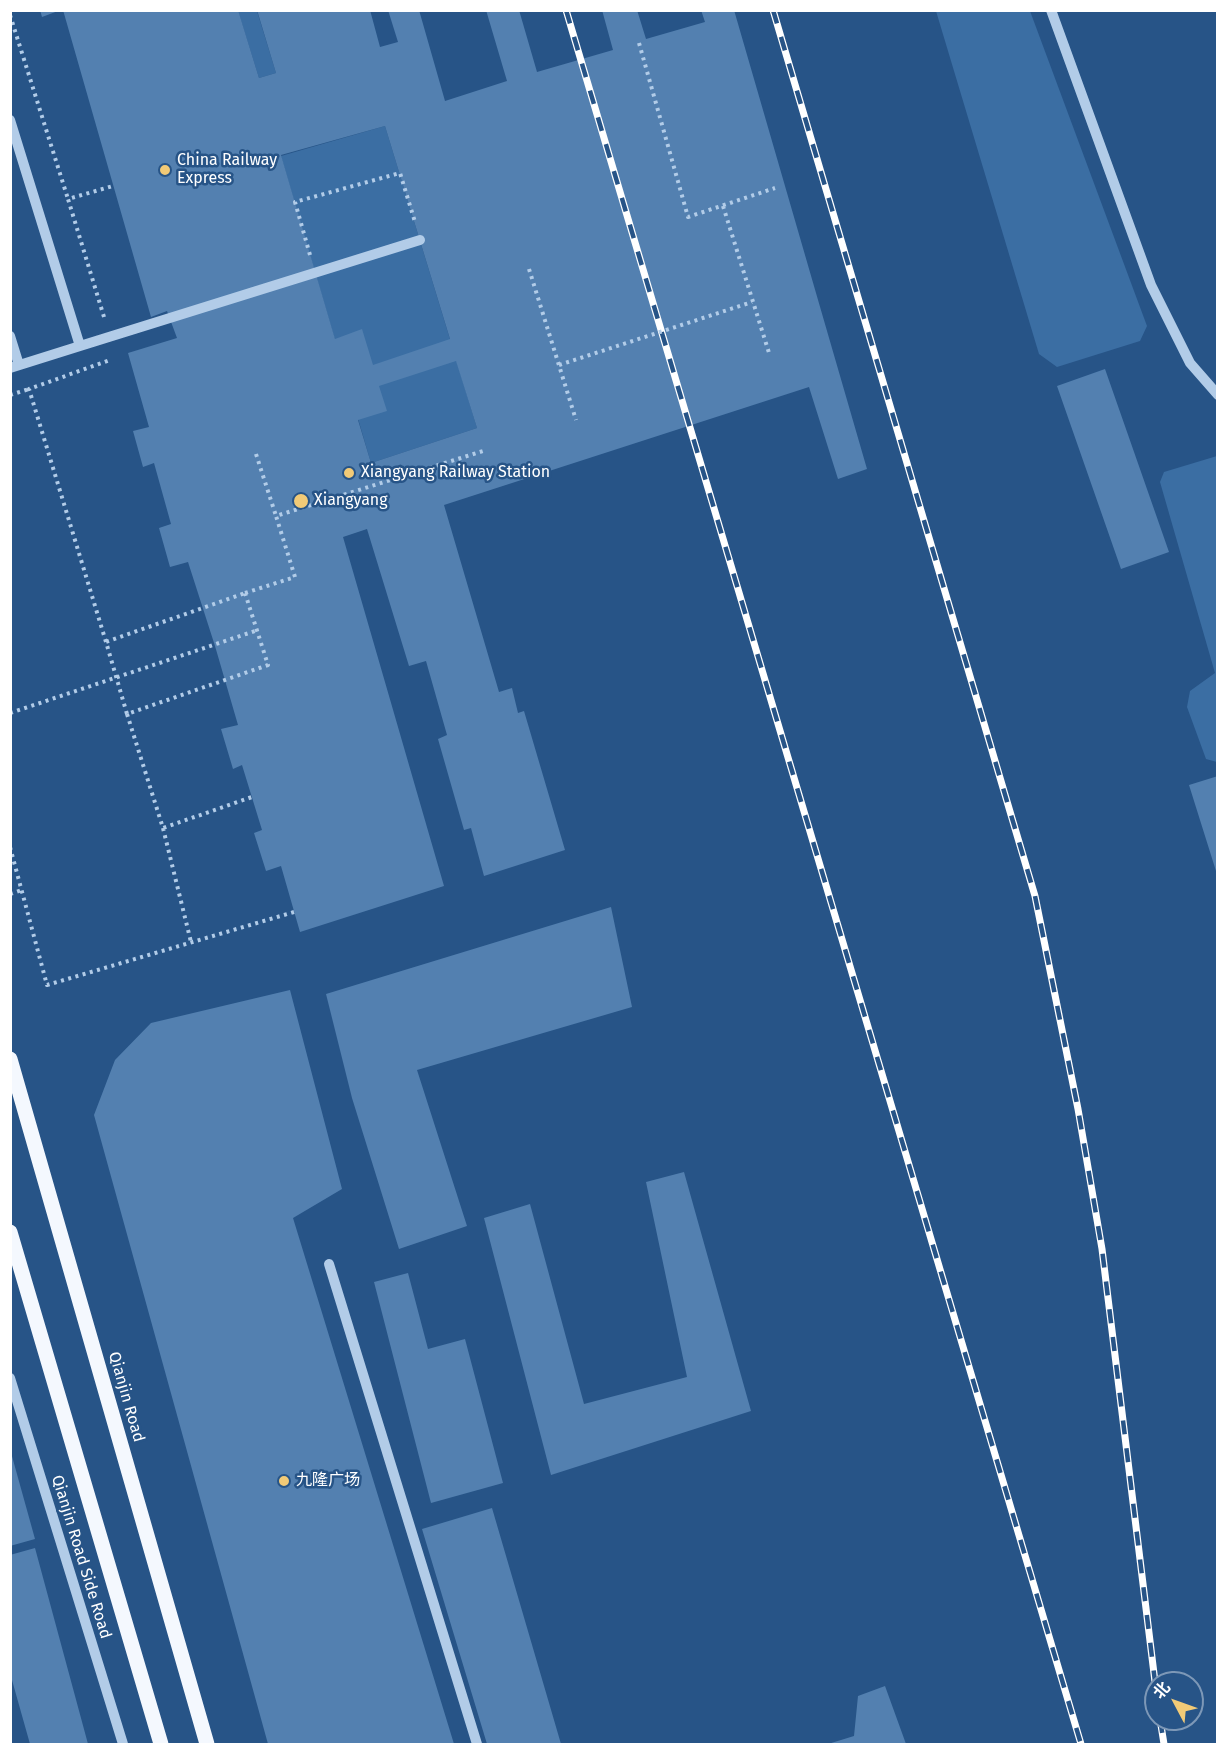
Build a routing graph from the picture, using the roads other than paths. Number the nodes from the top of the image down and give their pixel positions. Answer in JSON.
{"nodes":[{"id":1,"x":1051,"y":10,"type":"edge"},
{"id":2,"x":10,"y":120,"type":"edge"},
{"id":3,"x":420,"y":240,"type":"road end"},
{"id":4,"x":10,"y":336,"type":"edge"},
{"id":5,"x":80,"y":346,"type":"junction"},
{"id":6,"x":15,"y":366,"type":"edge"},
{"id":7,"x":1218,"y":395,"type":"edge"},
{"id":8,"x":10,"y":1059,"type":"edge"},
{"id":9,"x":10,"y":1233,"type":"edge"},
{"id":10,"x":329,"y":1264,"type":"dead end"},
{"id":11,"x":10,"y":1378,"type":"edge"},
{"id":12,"x":123,"y":1744,"type":"edge"},
{"id":13,"x":160,"y":1744,"type":"edge"},
{"id":14,"x":207,"y":1744,"type":"edge"},
{"id":15,"x":477,"y":1744,"type":"edge"}],
"edges":[{"from":1,"to":7,"type":"street"},
{"from":2,"to":5,"type":"street"},
{"from":3,"to":5,"type":"street"},
{"from":4,"to":6,"type":"street"},
{"from":5,"to":6,"type":"street"},
{"from":8,"to":14,"type":"main road","name":"Qianjin Road"},
{"from":9,"to":13,"type":"main road"},
{"from":10,"to":15,"type":"street"},
{"from":11,"to":12,"type":"street","name":"Qianjin Road Side Road"}]}
